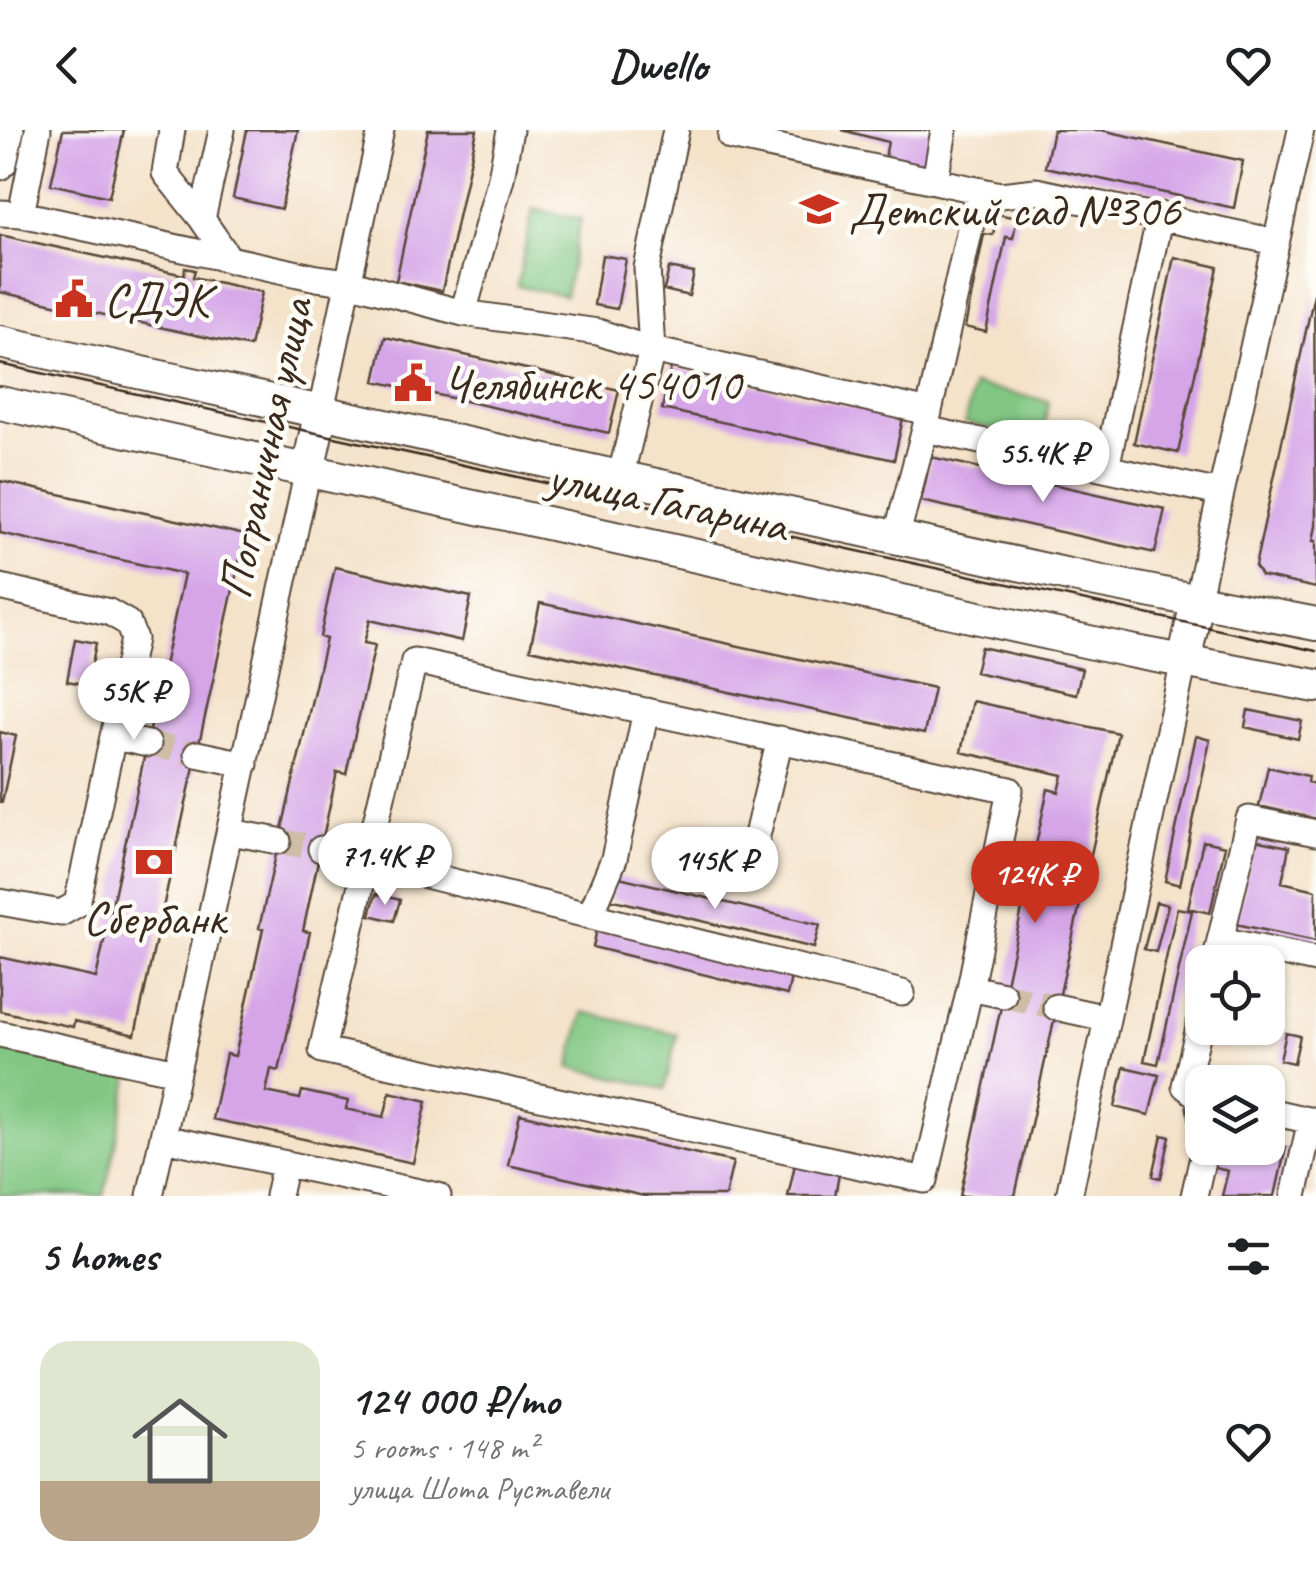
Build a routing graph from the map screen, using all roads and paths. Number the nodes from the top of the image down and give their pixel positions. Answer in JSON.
{"nodes":[{"id":1,"x":11,"y":130,"type":"edge"},
{"id":2,"x":38,"y":130,"type":"edge"},
{"id":3,"x":172,"y":130,"type":"edge"},
{"id":4,"x":222,"y":130,"type":"edge"},
{"id":5,"x":382,"y":130,"type":"edge"},
{"id":6,"x":510,"y":130,"type":"edge"},
{"id":7,"x":676,"y":130,"type":"edge"},
{"id":8,"x":732,"y":130,"type":"edge"},
{"id":9,"x":944,"y":130,"type":"edge"},
{"id":10,"x":1302,"y":136,"type":"edge"},
{"id":11,"x":0,"y":167,"type":"edge"},
{"id":12,"x":935,"y":181,"type":"junction"},
{"id":13,"x":976,"y":206,"type":"dead end"},
{"id":14,"x":10,"y":214,"type":"edge"},
{"id":15,"x":1160,"y":215,"type":"junction"},
{"id":16,"x":202,"y":219,"type":"junction"},
{"id":17,"x":1276,"y":242,"type":"junction"},
{"id":18,"x":230,"y":260,"type":"junction"},
{"id":19,"x":348,"y":282,"type":"junction"},
{"id":20,"x":463,"y":313,"type":"junction"},
{"id":21,"x":0,"y":342,"type":"edge"},
{"id":22,"x":652,"y":350,"type":"junction"},
{"id":23,"x":0,"y":403,"type":"edge"},
{"id":24,"x":321,"y":412,"type":"junction"},
{"id":25,"x":927,"y":420,"type":"junction"},
{"id":26,"x":1106,"y":468,"type":"junction"},
{"id":27,"x":308,"y":470,"type":"junction"},
{"id":28,"x":620,"y":478,"type":"junction"},
{"id":29,"x":1220,"y":493,"type":"junction"},
{"id":30,"x":896,"y":538,"type":"junction"},
{"id":31,"x":0,"y":587,"type":"edge"},
{"id":32,"x":1197,"y":602,"type":"junction"},
{"id":33,"x":1316,"y":624,"type":"edge"},
{"id":34,"x":1184,"y":661,"type":"junction"},
{"id":35,"x":1316,"y":686,"type":"edge"},
{"id":36,"x":646,"y":711,"type":"junction"},
{"id":37,"x":114,"y":736,"type":"junction"},
{"id":38,"x":780,"y":739,"type":"junction"},
{"id":39,"x":148,"y":744,"type":"tunnel mouth"},
{"id":40,"x":197,"y":754,"type":"tunnel mouth"},
{"id":41,"x":246,"y":764,"type":"junction"},
{"id":42,"x":231,"y":832,"type":"junction"},
{"id":43,"x":1316,"y":834,"type":"edge"},
{"id":44,"x":278,"y":841,"type":"tunnel mouth"},
{"id":45,"x":754,"y":848,"type":"dead end"},
{"id":46,"x":321,"y":849,"type":"tunnel mouth"},
{"id":47,"x":365,"y":860,"type":"junction"},
{"id":48,"x":0,"y":902,"type":"edge"},
{"id":49,"x":590,"y":916,"type":"junction"},
{"id":50,"x":1219,"y":945,"type":"edge"},
{"id":51,"x":1285,"y":957,"type":"edge"},
{"id":52,"x":1316,"y":960,"type":"edge"},
{"id":53,"x":970,"y":988,"type":"junction"},
{"id":54,"x":902,"y":993,"type":"dead end"},
{"id":55,"x":1003,"y":995,"type":"tunnel mouth"},
{"id":56,"x":1056,"y":1007,"type":"tunnel mouth"},
{"id":57,"x":1106,"y":1018,"type":"junction"},
{"id":58,"x":0,"y":1034,"type":"edge"},
{"id":59,"x":177,"y":1072,"type":"junction"},
{"id":60,"x":1285,"y":1115,"type":"edge"},
{"id":61,"x":1313,"y":1121,"type":"edge"},
{"id":62,"x":162,"y":1138,"type":"junction"},
{"id":63,"x":285,"y":1164,"type":"junction"},
{"id":64,"x":1201,"y":1165,"type":"edge"},
{"id":65,"x":383,"y":1190,"type":"edge"},
{"id":66,"x":150,"y":1196,"type":"edge"},
{"id":67,"x":278,"y":1196,"type":"edge"},
{"id":68,"x":438,"y":1196,"type":"edge"},
{"id":69,"x":1069,"y":1196,"type":"edge"},
{"id":70,"x":1194,"y":1196,"type":"edge"},
{"id":71,"x":1294,"y":1196,"type":"edge"}],
"edges":[{"from":1,"to":11,"type":"street"},
{"from":2,"to":14,"type":"street"},
{"from":3,"to":16,"type":"street"},
{"from":4,"to":16,"type":"street"},
{"from":5,"to":19,"type":"street","name":"Пограничная улица"},
{"from":6,"to":20,"type":"street"},
{"from":7,"to":22,"type":"street"},
{"from":8,"to":12,"type":"street"},
{"from":9,"to":12,"type":"street"},
{"from":10,"to":17,"type":"street"},
{"from":12,"to":15,"type":"street"},
{"from":13,"to":25,"type":"street"},
{"from":14,"to":18,"type":"street"},
{"from":15,"to":17,"type":"street"},
{"from":15,"to":26,"type":"street"},
{"from":16,"to":18,"type":"street"},
{"from":17,"to":29,"type":"street"},
{"from":18,"to":19,"type":"street"},
{"from":19,"to":20,"type":"street"},
{"from":19,"to":24,"type":"street","name":"Пограничная улица"},
{"from":20,"to":22,"type":"street"},
{"from":21,"to":24,"type":"main road","name":"улица Гагарина"},
{"from":22,"to":25,"type":"street"},
{"from":22,"to":28,"type":"street"},
{"from":23,"to":27,"type":"main road","name":"улица Гагарина"},
{"from":24,"to":27,"type":"main road","name":"Пограничная улица"},
{"from":24,"to":28,"type":"main road","name":"улица Гагарина"},
{"from":25,"to":26,"type":"street"},
{"from":25,"to":30,"type":"street"},
{"from":26,"to":29,"type":"street"},
{"from":27,"to":34,"type":"main road","name":"улица Гагарина"},
{"from":27,"to":41,"type":"street","name":"Пограничная улица"},
{"from":28,"to":30,"type":"main road","name":"улица Гагарина"},
{"from":29,"to":32,"type":"street"},
{"from":30,"to":32,"type":"main road","name":"улица Гагарина"},
{"from":31,"to":37,"type":"street"},
{"from":32,"to":33,"type":"main road","name":"улица Гагарина"},
{"from":32,"to":34,"type":"main road"},
{"from":34,"to":35,"type":"main road","name":"улица Гагарина"},
{"from":34,"to":57,"type":"street"},
{"from":36,"to":38,"type":"street"},
{"from":36,"to":47,"type":"street"},
{"from":36,"to":49,"type":"street"},
{"from":37,"to":39,"type":"street"},
{"from":37,"to":48,"type":"street"},
{"from":38,"to":45,"type":"street"},
{"from":38,"to":53,"type":"street"},
{"from":40,"to":41,"type":"street"},
{"from":41,"to":42,"type":"street","name":"Пограничная улица"},
{"from":42,"to":44,"type":"street"},
{"from":42,"to":59,"type":"street","name":"Пограничная улица"},
{"from":43,"to":50,"type":"street"},
{"from":46,"to":47,"type":"street"},
{"from":47,"to":49,"type":"street"},
{"from":47,"to":53,"type":"street"},
{"from":49,"to":54,"type":"street"},
{"from":51,"to":52,"type":"street"},
{"from":53,"to":55,"type":"street"},
{"from":56,"to":57,"type":"street"},
{"from":57,"to":69,"type":"street"},
{"from":58,"to":59,"type":"street"},
{"from":59,"to":62,"type":"street","name":"Пограничная улица"},
{"from":60,"to":61,"type":"street"},
{"from":61,"to":71,"type":"street"},
{"from":62,"to":63,"type":"street"},
{"from":62,"to":66,"type":"street","name":"Пограничная улица"},
{"from":63,"to":65,"type":"street"},
{"from":63,"to":67,"type":"street"},
{"from":64,"to":70,"type":"street"},
{"from":65,"to":68,"type":"street"}]}
